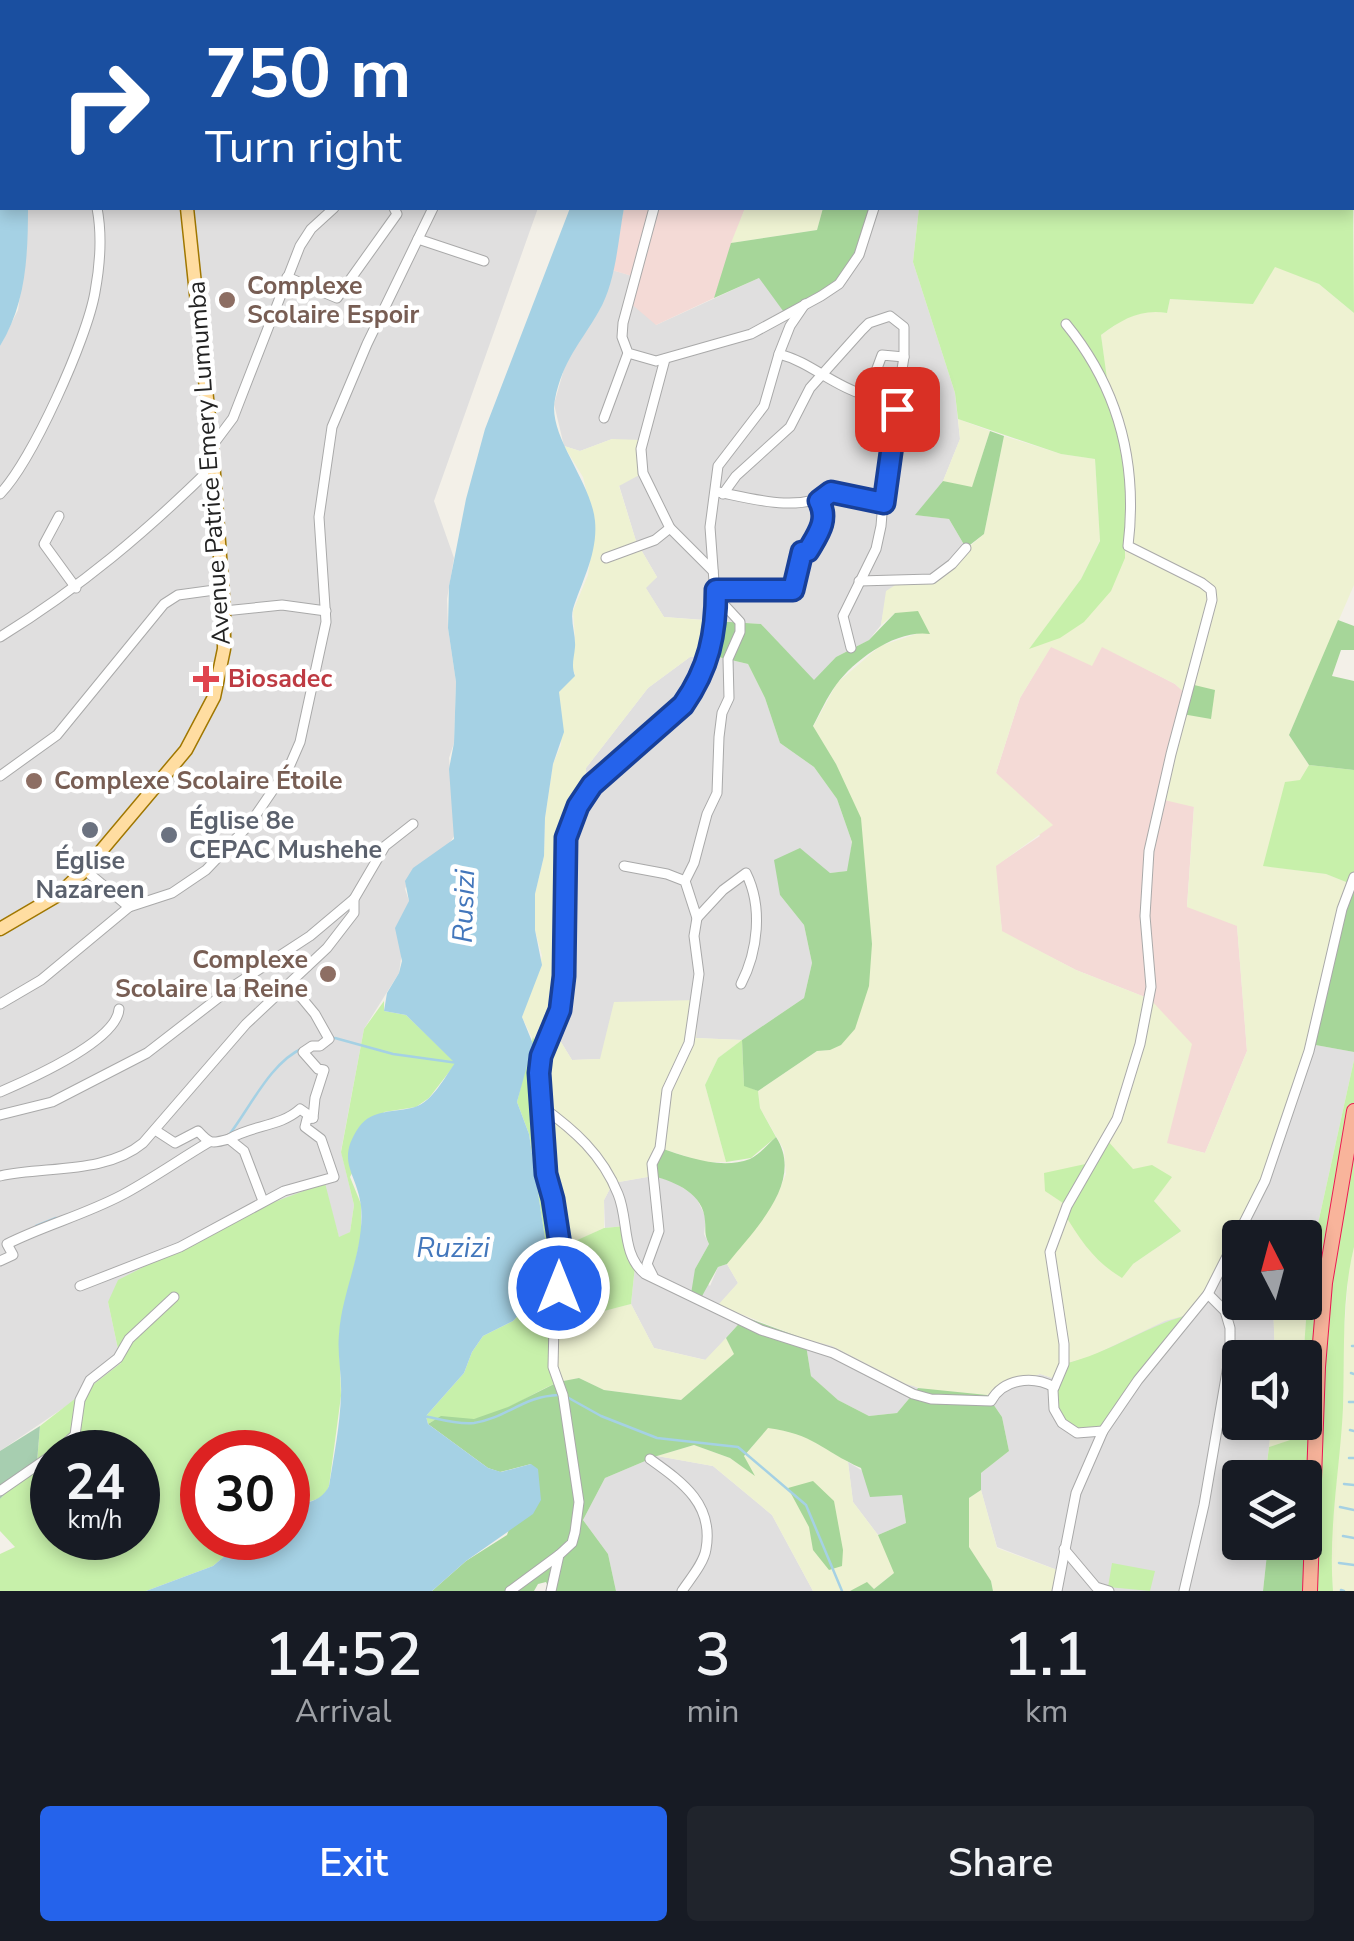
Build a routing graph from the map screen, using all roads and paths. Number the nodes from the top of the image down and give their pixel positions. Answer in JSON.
{"nodes":[{"id":1,"x":97,"y":210,"type":"edge"},
{"id":2,"x":187,"y":210,"type":"edge"},
{"id":3,"x":332,"y":210,"type":"edge"},
{"id":4,"x":395,"y":210,"type":"edge"},
{"id":5,"x":432,"y":210,"type":"edge"},
{"id":6,"x":653,"y":210,"type":"edge"},
{"id":7,"x":873,"y":210,"type":"edge"},
{"id":8,"x":418,"y":239,"type":"junction"},
{"id":9,"x":484,"y":261,"type":"dead end"},
{"id":10,"x":287,"y":277,"type":"junction"},
{"id":11,"x":805,"y":304,"type":"junction"},
{"id":12,"x":1066,"y":324,"type":"dead end"},
{"id":13,"x":628,"y":353,"type":"junction"},
{"id":14,"x":779,"y":354,"type":"junction"},
{"id":15,"x":904,"y":357,"type":"junction"},
{"id":16,"x":666,"y":358,"type":"junction"},
{"id":17,"x":824,"y":376,"type":"junction"},
{"id":18,"x":604,"y":418,"type":"dead end"},
{"id":19,"x":212,"y":446,"type":"junction"},
{"id":20,"x":213,"y":466,"type":"junction"},
{"id":21,"x":720,"y":492,"type":"junction"},
{"id":22,"x":0,"y":494,"type":"edge"},
{"id":23,"x":819,"y":501,"type":"junction"},
{"id":24,"x":884,"y":503,"type":"junction"},
{"id":25,"x":60,"y":516,"type":"dead end"},
{"id":26,"x":670,"y":528,"type":"junction"},
{"id":27,"x":966,"y":548,"type":"dead end"},
{"id":28,"x":606,"y":558,"type":"dead end"},
{"id":29,"x":713,"y":572,"type":"junction"},
{"id":30,"x":859,"y":582,"type":"junction"},
{"id":31,"x":76,"y":588,"type":"junction"},
{"id":32,"x":222,"y":590,"type":"junction"},
{"id":33,"x":716,"y":593,"type":"junction"},
{"id":34,"x":224,"y":611,"type":"junction"},
{"id":35,"x":326,"y":612,"type":"junction"},
{"id":36,"x":0,"y":636,"type":"edge"},
{"id":37,"x":851,"y":648,"type":"dead end"},
{"id":38,"x":0,"y":776,"type":"edge"},
{"id":39,"x":414,"y":824,"type":"dead end"},
{"id":40,"x":624,"y":866,"type":"dead end"},
{"id":41,"x":84,"y":870,"type":"junction"},
{"id":42,"x":1354,"y":877,"type":"edge"},
{"id":43,"x":684,"y":882,"type":"junction"},
{"id":44,"x":354,"y":899,"type":"junction"},
{"id":45,"x":129,"y":907,"type":"junction"},
{"id":46,"x":697,"y":918,"type":"junction"},
{"id":47,"x":0,"y":929,"type":"edge"},
{"id":48,"x":291,"y":984,"type":"junction"},
{"id":49,"x":741,"y":984,"type":"dead end"},
{"id":50,"x":0,"y":1004,"type":"edge"},
{"id":51,"x":118,"y":1009,"type":"dead end"},
{"id":52,"x":0,"y":1092,"type":"edge"},
{"id":53,"x":541,"y":1106,"type":"junction"},
{"id":54,"x":1354,"y":1111,"type":"edge"},
{"id":55,"x":0,"y":1115,"type":"edge"},
{"id":56,"x":313,"y":1118,"type":"junction"},
{"id":57,"x":155,"y":1130,"type":"junction"},
{"id":58,"x":229,"y":1138,"type":"junction"},
{"id":59,"x":209,"y":1142,"type":"junction"},
{"id":60,"x":0,"y":1176,"type":"edge"},
{"id":61,"x":264,"y":1201,"type":"junction"},
{"id":62,"x":0,"y":1262,"type":"edge"},
{"id":63,"x":654,"y":1278,"type":"junction"},
{"id":64,"x":80,"y":1286,"type":"dead end"},
{"id":65,"x":1208,"y":1294,"type":"junction"},
{"id":66,"x":174,"y":1297,"type":"dead end"},
{"id":67,"x":1054,"y":1387,"type":"junction"},
{"id":68,"x":76,"y":1430,"type":"edge"},
{"id":69,"x":1103,"y":1431,"type":"junction"},
{"id":70,"x":650,"y":1459,"type":"dead end"},
{"id":71,"x":30,"y":1470,"type":"edge"},
{"id":72,"x":0,"y":1491,"type":"edge"},
{"id":73,"x":1064,"y":1549,"type":"junction"},
{"id":74,"x":559,"y":1555,"type":"junction"},
{"id":75,"x":510,"y":1591,"type":"edge"},
{"id":76,"x":551,"y":1591,"type":"edge"},
{"id":77,"x":682,"y":1591,"type":"edge"},
{"id":78,"x":1057,"y":1591,"type":"edge"},
{"id":79,"x":1109,"y":1591,"type":"edge"},
{"id":80,"x":1184,"y":1591,"type":"edge"},
{"id":81,"x":1310,"y":1591,"type":"edge"}],
"edges":[{"from":1,"to":22,"type":"street"},
{"from":2,"to":19,"type":"main road","name":"Avenue Patrice Emery Lumumba"},
{"from":3,"to":10,"type":"street"},
{"from":4,"to":10,"type":"street"},
{"from":5,"to":8,"type":"street"},
{"from":6,"to":13,"type":"street"},
{"from":7,"to":11,"type":"street"},
{"from":8,"to":9,"type":"street"},
{"from":8,"to":35,"type":"street"},
{"from":10,"to":19,"type":"street"},
{"from":11,"to":14,"type":"street"},
{"from":11,"to":16,"type":"street"},
{"from":12,"to":67,"type":"street"},
{"from":13,"to":16,"type":"street"},
{"from":13,"to":18,"type":"street"},
{"from":14,"to":17,"type":"street"},
{"from":14,"to":21,"type":"street"},
{"from":15,"to":17,"type":"street"},
{"from":15,"to":17,"type":"street"},
{"from":15,"to":24,"type":"street"},
{"from":16,"to":26,"type":"street"},
{"from":17,"to":21,"type":"street"},
{"from":19,"to":20,"type":"main road","name":"Avenue Patrice Emery Lumumba"},
{"from":20,"to":31,"type":"street"},
{"from":20,"to":32,"type":"main road","name":"Avenue Patrice Emery Lumumba"},
{"from":21,"to":23,"type":"street"},
{"from":21,"to":29,"type":"street"},
{"from":23,"to":24,"type":"street"},
{"from":23,"to":33,"type":"street"},
{"from":24,"to":30,"type":"street"},
{"from":25,"to":31,"type":"street"},
{"from":26,"to":28,"type":"street"},
{"from":26,"to":29,"type":"street"},
{"from":27,"to":30,"type":"street"},
{"from":29,"to":33,"type":"street"},
{"from":30,"to":37,"type":"street"},
{"from":31,"to":36,"type":"street"},
{"from":32,"to":34,"type":"main road","name":"Avenue Patrice Emery Lumumba"},
{"from":32,"to":38,"type":"street"},
{"from":33,"to":43,"type":"street"},
{"from":33,"to":53,"type":"street"},
{"from":34,"to":35,"type":"street"},
{"from":34,"to":41,"type":"main road","name":"Avenue Patrice Emery Lumumba"},
{"from":35,"to":45,"type":"street"},
{"from":39,"to":44,"type":"street"},
{"from":40,"to":43,"type":"street"},
{"from":41,"to":45,"type":"street"},
{"from":41,"to":47,"type":"main road","name":"Avenue Patrice Emery Lumumba"},
{"from":42,"to":65,"type":"street"},
{"from":43,"to":46,"type":"street"},
{"from":44,"to":48,"type":"street"},
{"from":44,"to":55,"type":"street"},
{"from":45,"to":50,"type":"street"},
{"from":46,"to":49,"type":"street"},
{"from":46,"to":63,"type":"street"},
{"from":48,"to":56,"type":"street"},
{"from":48,"to":57,"type":"street"},
{"from":51,"to":52,"type":"street"},
{"from":53,"to":63,"type":"street"},
{"from":53,"to":74,"type":"street"},
{"from":54,"to":81,"type":"highway"},
{"from":56,"to":58,"type":"street"},
{"from":56,"to":61,"type":"street"},
{"from":57,"to":59,"type":"street"},
{"from":57,"to":60,"type":"street"},
{"from":58,"to":59,"type":"street"},
{"from":58,"to":61,"type":"street"},
{"from":59,"to":62,"type":"street"},
{"from":61,"to":64,"type":"street"},
{"from":63,"to":67,"type":"street"},
{"from":65,"to":69,"type":"street"},
{"from":65,"to":80,"type":"street"},
{"from":66,"to":68,"type":"street"},
{"from":67,"to":69,"type":"street"},
{"from":69,"to":73,"type":"street"},
{"from":70,"to":77,"type":"street"},
{"from":71,"to":72,"type":"street"},
{"from":73,"to":78,"type":"street"},
{"from":73,"to":79,"type":"street"},
{"from":74,"to":75,"type":"street"},
{"from":74,"to":76,"type":"street"}]}
